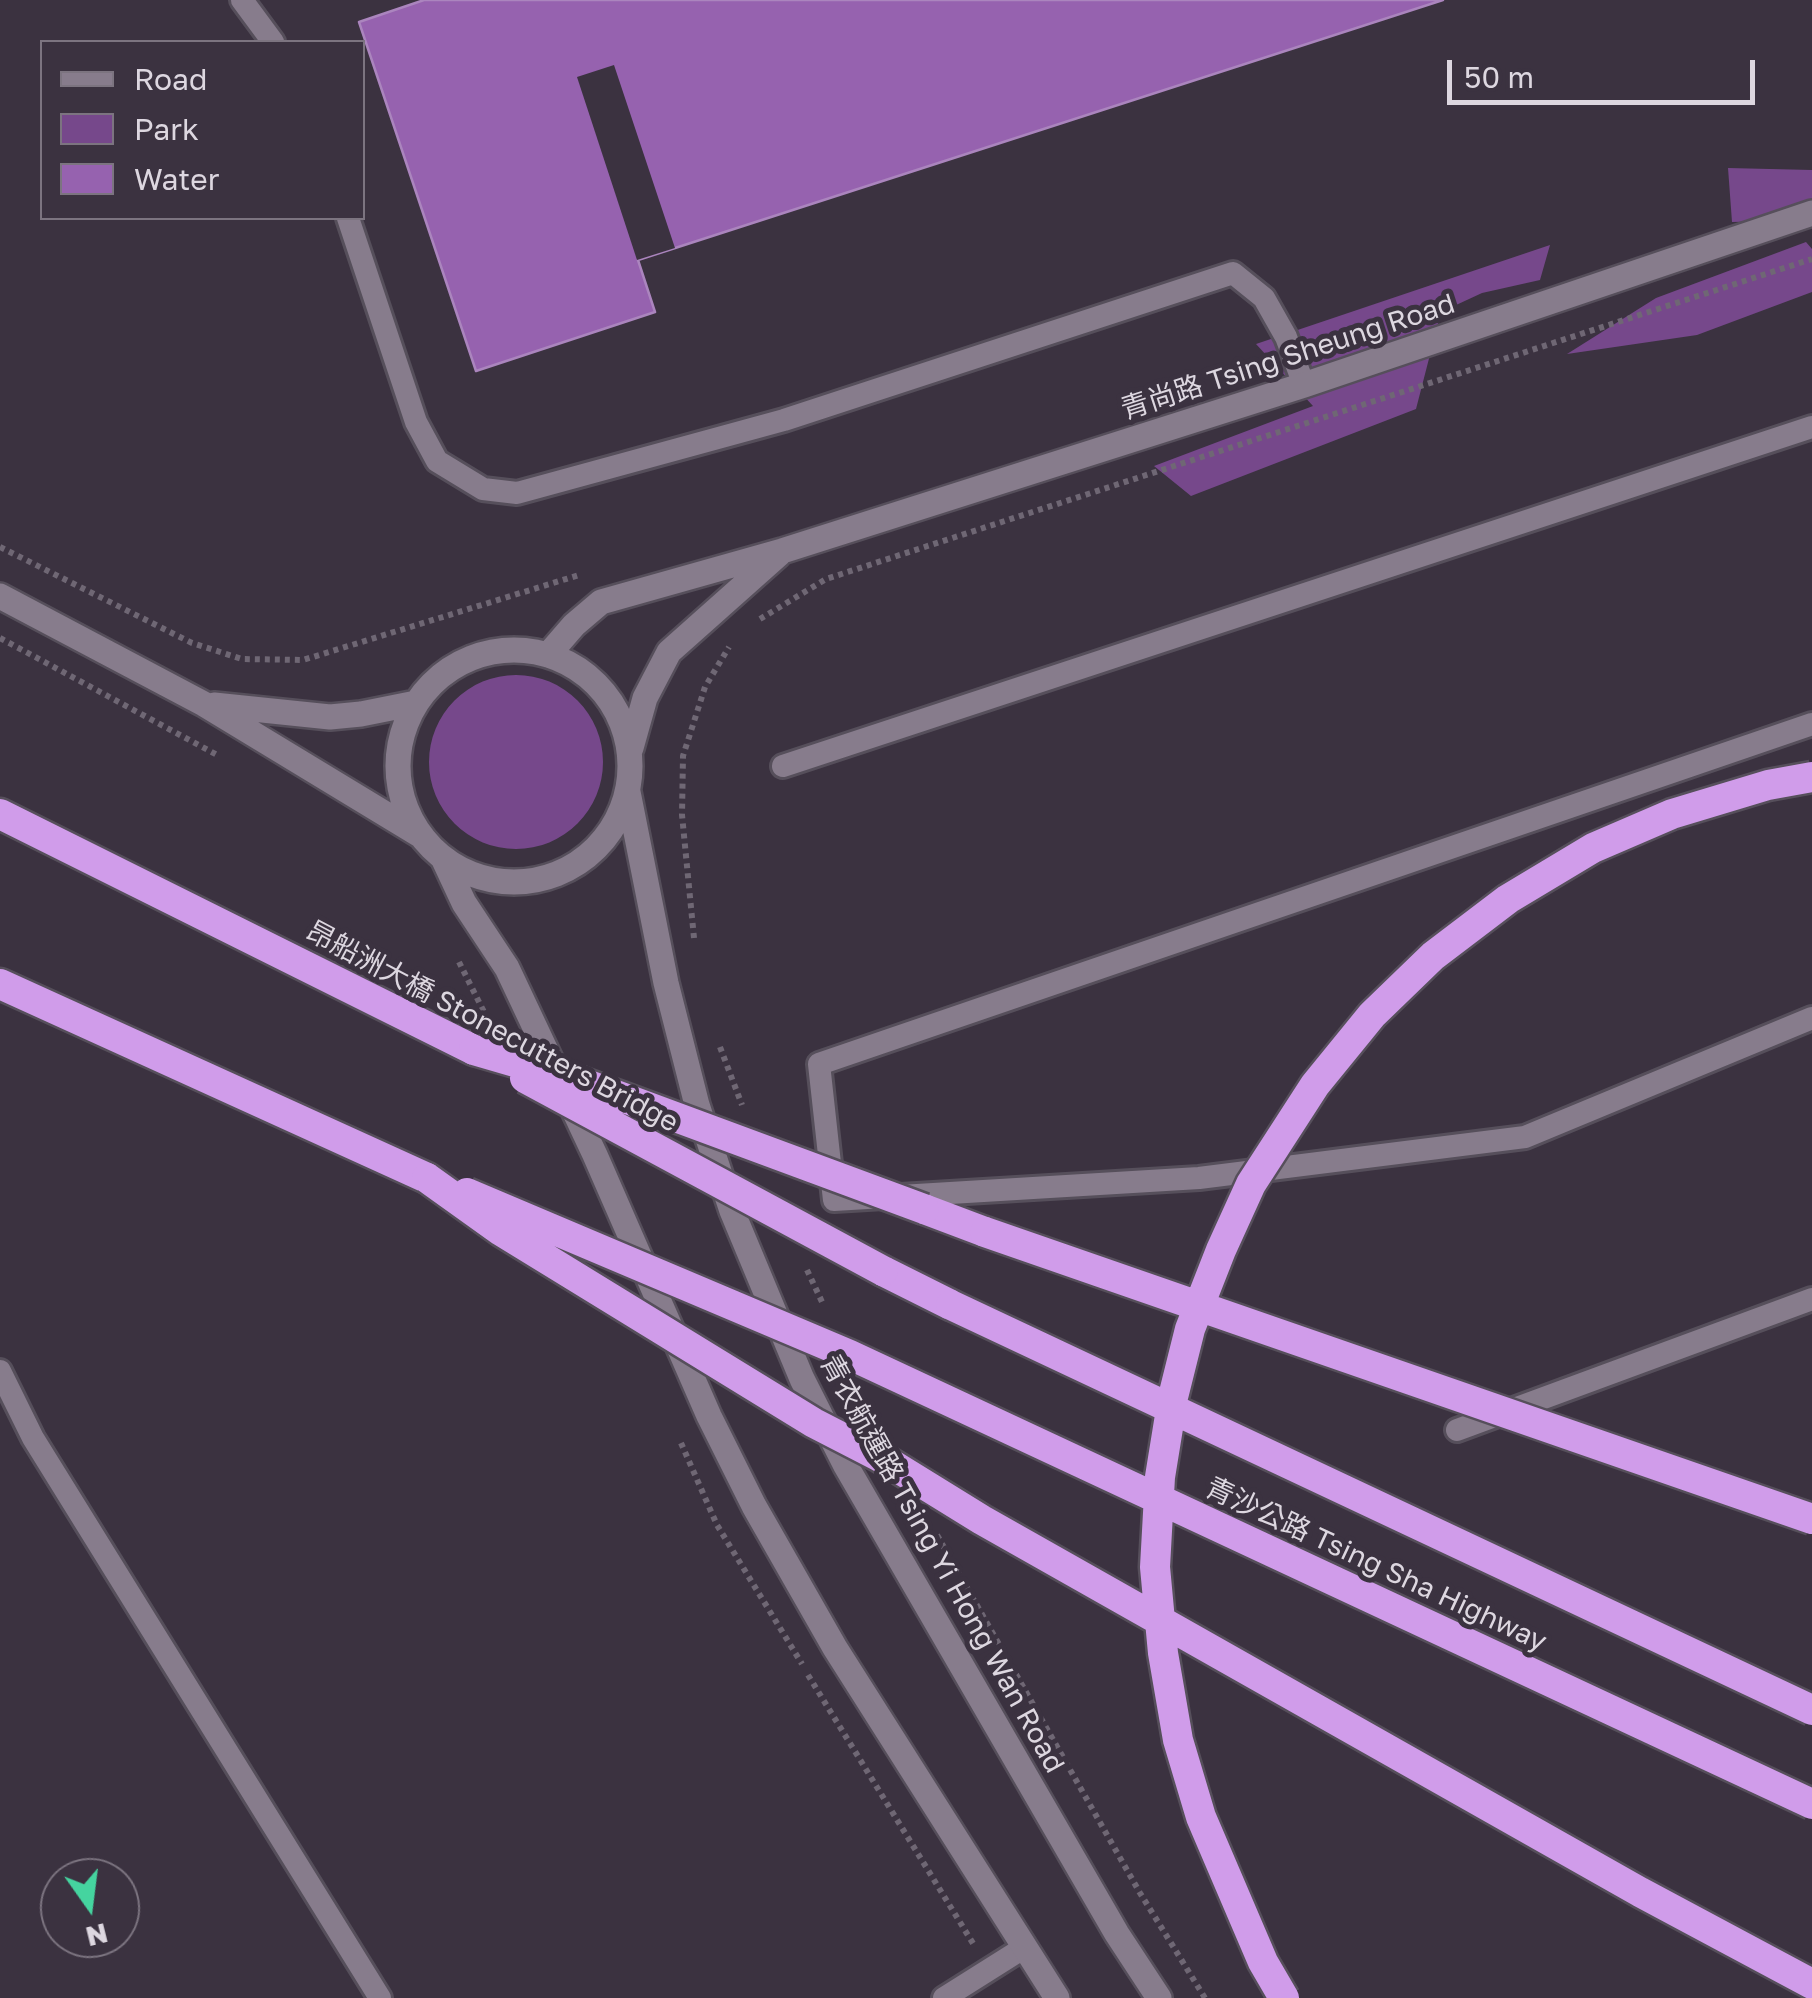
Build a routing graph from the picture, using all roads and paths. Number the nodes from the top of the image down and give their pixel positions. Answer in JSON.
{"nodes":[{"id":1,"x":242,"y":0,"type":"edge"},
{"id":2,"x":272,"y":40,"type":"edge"},
{"id":3,"x":1812,"y":214,"type":"edge"},
{"id":4,"x":349,"y":220,"type":"edge"},
{"id":5,"x":1812,"y":259,"type":"edge"},
{"id":6,"x":1304,"y":385,"type":"junction"},
{"id":7,"x":1812,"y":427,"type":"edge"},
{"id":8,"x":0,"y":547,"type":"edge"},
{"id":9,"x":782,"y":552,"type":"junction"},
{"id":10,"x":595,"y":570,"type":"dead end"},
{"id":11,"x":0,"y":596,"type":"edge"},
{"id":12,"x":752,"y":624,"type":"dead end"},
{"id":13,"x":738,"y":632,"type":"dead end"},
{"id":14,"x":548,"y":654,"type":"junction"},
{"id":15,"x":416,"y":703,"type":"junction"},
{"id":16,"x":204,"y":704,"type":"junction"},
{"id":17,"x":1812,"y":724,"type":"edge"},
{"id":18,"x":630,"y":755,"type":"junction"},
{"id":19,"x":783,"y":766,"type":"dead end"},
{"id":20,"x":1812,"y":777,"type":"edge"},
{"id":21,"x":628,"y":792,"type":"junction"},
{"id":22,"x":0,"y":814,"type":"edge"},
{"id":23,"x":420,"y":835,"type":"junction"},
{"id":24,"x":443,"y":858,"type":"junction"},
{"id":25,"x":694,"y":942,"type":"dead end"},
{"id":26,"x":0,"y":984,"type":"edge"},
{"id":27,"x":1812,"y":1018,"type":"edge"},
{"id":28,"x":714,"y":1033,"type":"dead end"},
{"id":29,"x":474,"y":1050,"type":"junction"},
{"id":30,"x":743,"y":1108,"type":"dead end"},
{"id":31,"x":427,"y":1178,"type":"junction"},
{"id":32,"x":802,"y":1256,"type":"dead end"},
{"id":33,"x":1812,"y":1298,"type":"edge"},
{"id":34,"x":951,"y":1305,"type":"joint"},
{"id":35,"x":825,"y":1308,"type":"dead end"},
{"id":36,"x":0,"y":1372,"type":"edge"},
{"id":37,"x":1457,"y":1430,"type":"dead end"},
{"id":38,"x":1812,"y":1519,"type":"edge"},
{"id":39,"x":934,"y":1529,"type":"dead end"},
{"id":40,"x":1812,"y":1710,"type":"edge"},
{"id":41,"x":1812,"y":1804,"type":"edge"},
{"id":42,"x":1026,"y":1948,"type":"junction"},
{"id":43,"x":1812,"y":1984,"type":"edge"},
{"id":44,"x":380,"y":1998,"type":"edge"},
{"id":45,"x":944,"y":1998,"type":"edge"},
{"id":46,"x":1057,"y":1998,"type":"edge"},
{"id":47,"x":1159,"y":1998,"type":"edge"},
{"id":48,"x":1205,"y":1998,"type":"edge"},
{"id":49,"x":1284,"y":1998,"type":"edge"}],
"edges":[{"from":1,"to":2,"type":"lane"},
{"from":3,"to":6,"type":"street","name":"青尚路 Tsing Sheung Road"},
{"from":4,"to":6,"type":"lane"},
{"from":5,"to":12,"type":"path"},
{"from":6,"to":9,"type":"street","name":"青尚路 Tsing Sheung Road"},
{"from":7,"to":19,"type":"lane"},
{"from":8,"to":10,"type":"path"},
{"from":9,"to":14,"type":"street","name":"青尚路 Tsing Sheung Road"},
{"from":9,"to":18,"type":"street","name":"青尚路 Tsing Sheung Road"},
{"from":11,"to":16,"type":"street"},
{"from":13,"to":25,"type":"path"},
{"from":14,"to":15,"type":"street"},
{"from":14,"to":18,"type":"street"},
{"from":15,"to":16,"type":"street"},
{"from":15,"to":23,"type":"street"},
{"from":16,"to":23,"type":"street"},
{"from":17,"to":27,"type":"lane"},
{"from":18,"to":21,"type":"street"},
{"from":20,"to":49,"type":"highway","bridge":true},
{"from":21,"to":24,"type":"street"},
{"from":21,"to":47,"type":"street","name":"青衣航運路 Tsing Yi Hong Wan Road"},
{"from":22,"to":29,"type":"highway","name":"昂船洲大橋 Stonecutters Bridge"},
{"from":23,"to":24,"type":"street"},
{"from":24,"to":42,"type":"street"},
{"from":26,"to":31,"type":"highway"},
{"from":28,"to":30,"type":"path"},
{"from":29,"to":34,"type":"highway","name":"昂船洲大橋 Stonecutters Bridge","bridge":true},
{"from":29,"to":38,"type":"highway","bridge":true},
{"from":31,"to":41,"type":"highway","name":"青沙公路 Tsing Sha Highway","bridge":true},
{"from":31,"to":43,"type":"highway","bridge":true},
{"from":32,"to":35,"type":"path"},
{"from":33,"to":37,"type":"lane"},
{"from":34,"to":40,"type":"highway","name":"青沙公路 Tsing Sha Highway","bridge":true},
{"from":36,"to":44,"type":"lane"},
{"from":39,"to":48,"type":"path"},
{"from":42,"to":45,"type":"lane"},
{"from":42,"to":46,"type":"street"}]}
